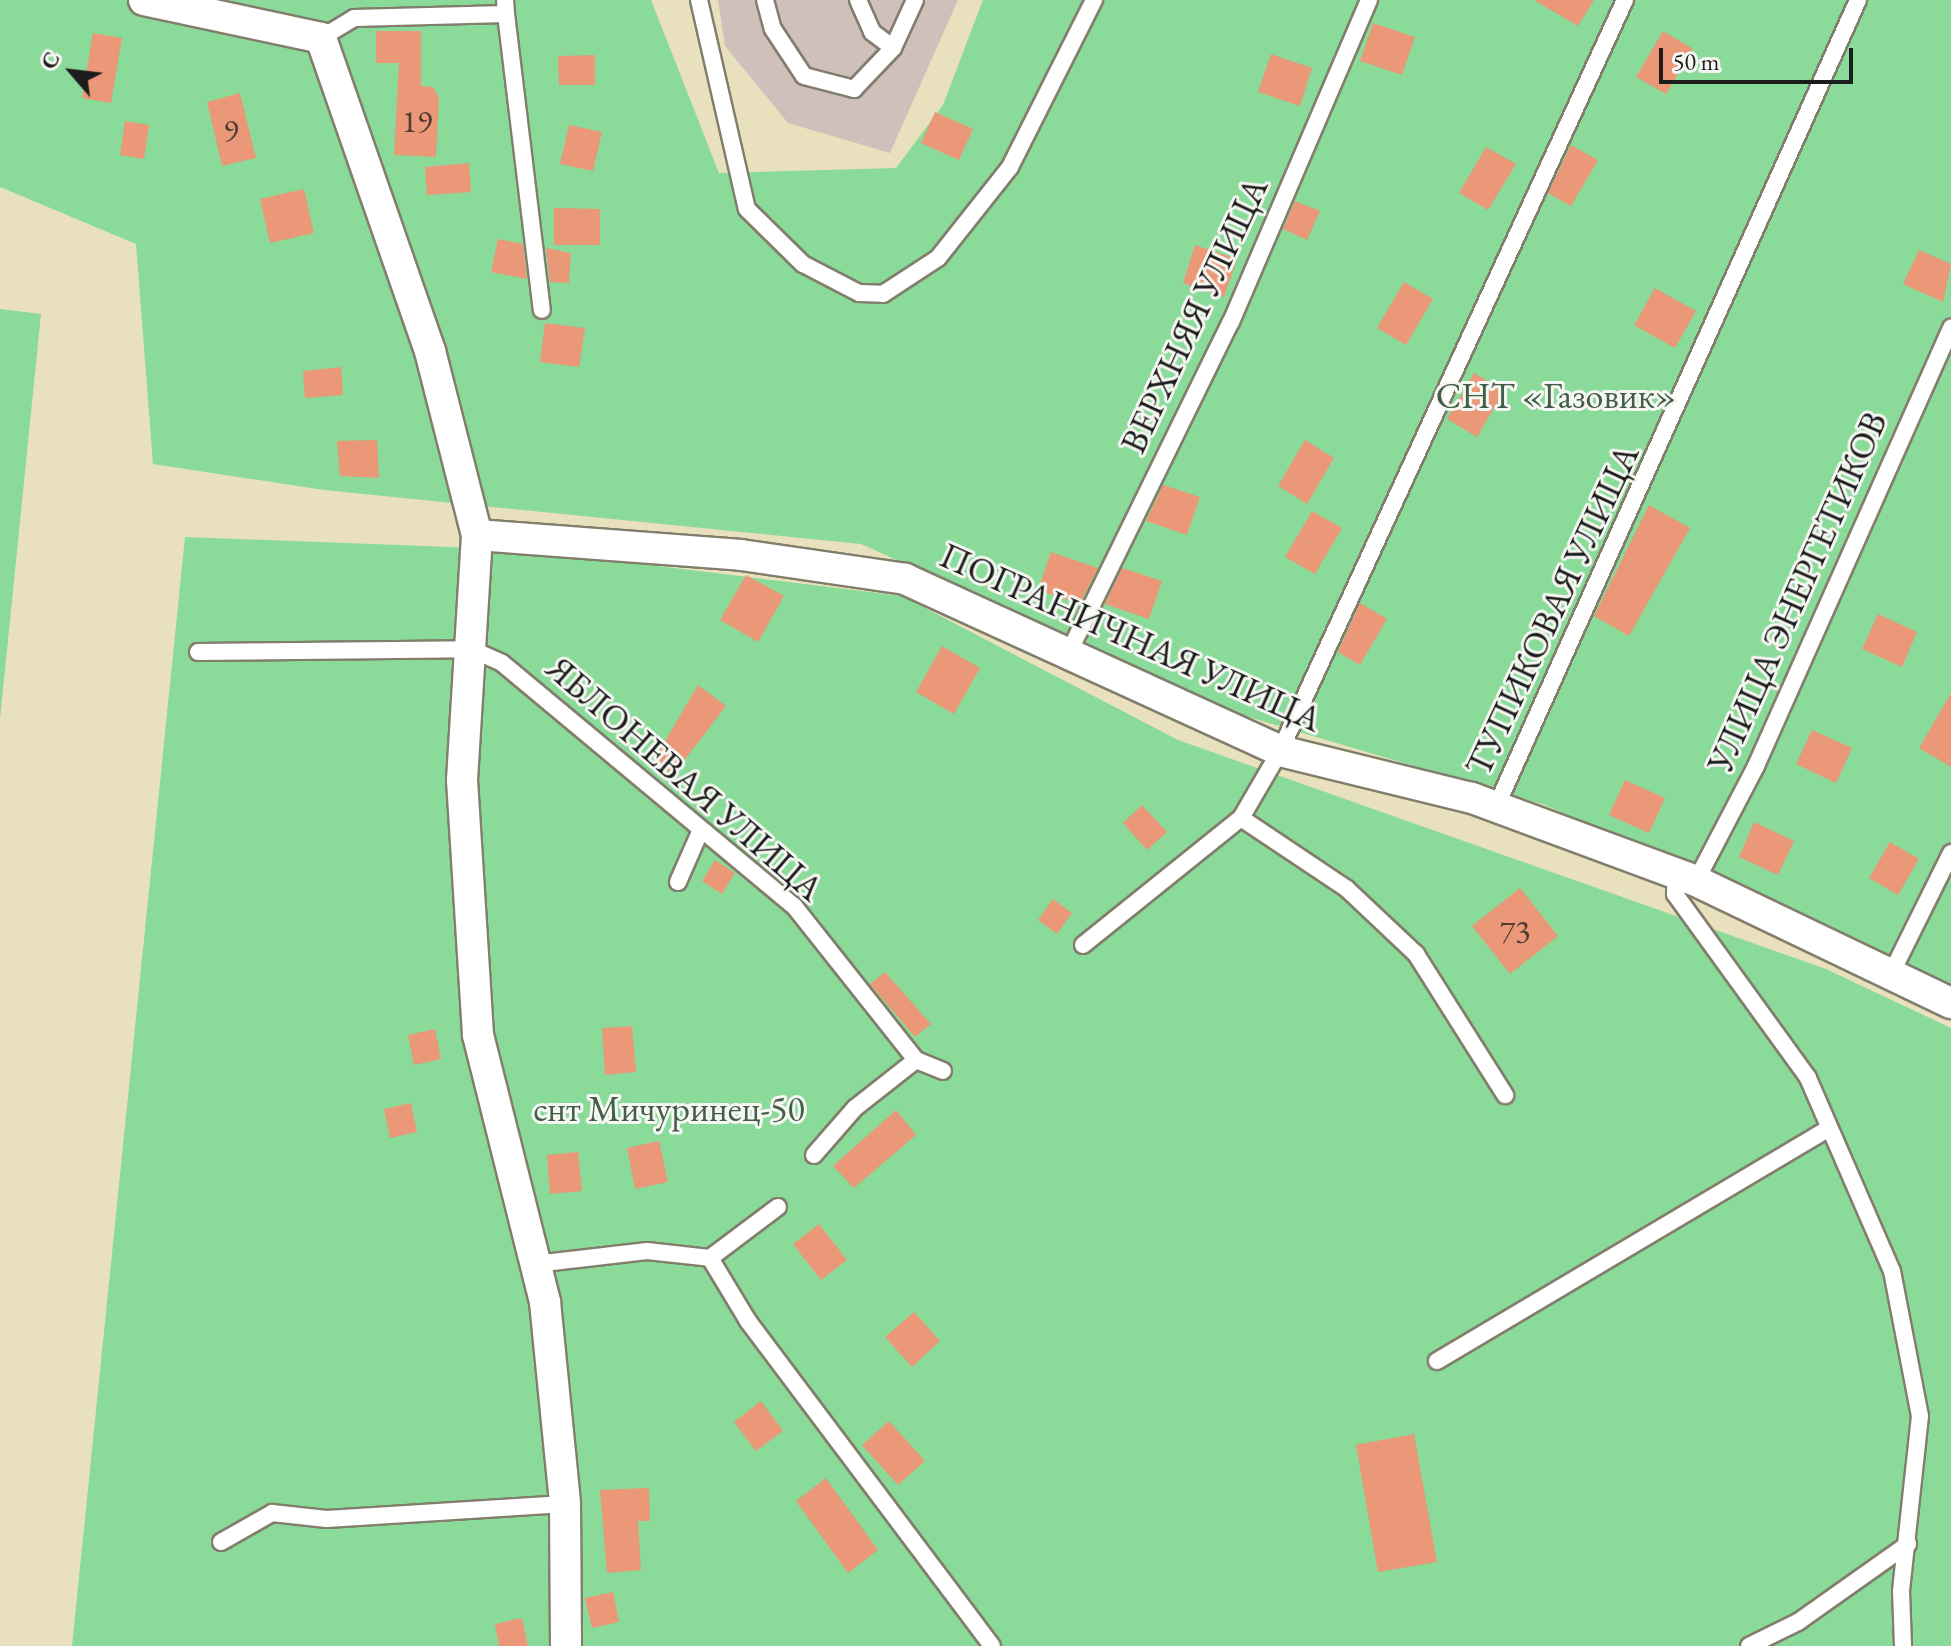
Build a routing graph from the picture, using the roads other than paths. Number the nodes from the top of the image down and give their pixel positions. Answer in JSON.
{"nodes":[{"id":1,"x":144,"y":0,"type":"edge"},
{"id":2,"x":699,"y":0,"type":"edge"},
{"id":3,"x":765,"y":0,"type":"edge"},
{"id":4,"x":858,"y":0,"type":"edge"},
{"id":5,"x":915,"y":0,"type":"edge"},
{"id":6,"x":1094,"y":0,"type":"edge"},
{"id":7,"x":1369,"y":0,"type":"edge"},
{"id":8,"x":1625,"y":0,"type":"edge"},
{"id":9,"x":1858,"y":0,"type":"edge"},
{"id":10,"x":505,"y":7,"type":"edge"},
{"id":11,"x":321,"y":38,"type":"junction"},
{"id":12,"x":893,"y":48,"type":"junction"},
{"id":13,"x":542,"y":310,"type":"dead end"},
{"id":14,"x":1951,"y":327,"type":"edge"},
{"id":15,"x":477,"y":535,"type":"junction"},
{"id":16,"x":471,"y":649,"type":"junction"},
{"id":17,"x":198,"y":652,"type":"dead end"},
{"id":18,"x":1068,"y":654,"type":"junction"},
{"id":19,"x":1280,"y":751,"type":"junction"},
{"id":20,"x":1496,"y":807,"type":"junction"},
{"id":21,"x":1241,"y":818,"type":"junction"},
{"id":22,"x":700,"y":832,"type":"junction"},
{"id":23,"x":1951,"y":853,"type":"edge"},
{"id":24,"x":1686,"y":877,"type":"junction"},
{"id":25,"x":678,"y":882,"type":"dead end"},
{"id":26,"x":1083,"y":945,"type":"dead end"},
{"id":27,"x":1891,"y":974,"type":"junction"},
{"id":28,"x":1951,"y":1003,"type":"edge"},
{"id":29,"x":916,"y":1060,"type":"junction"},
{"id":30,"x":943,"y":1071,"type":"dead end"},
{"id":31,"x":1505,"y":1095,"type":"dead end"},
{"id":32,"x":1829,"y":1128,"type":"junction"},
{"id":33,"x":814,"y":1155,"type":"dead end"},
{"id":34,"x":778,"y":1207,"type":"dead end"},
{"id":35,"x":710,"y":1258,"type":"junction"},
{"id":36,"x":535,"y":1264,"type":"junction"},
{"id":37,"x":1437,"y":1361,"type":"dead end"},
{"id":38,"x":565,"y":1504,"type":"junction"},
{"id":39,"x":221,"y":1542,"type":"dead end"},
{"id":40,"x":1908,"y":1544,"type":"junction"},
{"id":41,"x":566,"y":1646,"type":"edge"},
{"id":42,"x":992,"y":1646,"type":"edge"},
{"id":43,"x":1749,"y":1646,"type":"edge"},
{"id":44,"x":1903,"y":1646,"type":"edge"}],
"edges":[{"from":1,"to":11,"type":"street"},
{"from":2,"to":6,"type":"lane"},
{"from":3,"to":12,"type":"lane"},
{"from":4,"to":12,"type":"lane"},
{"from":5,"to":12,"type":"lane"},
{"from":7,"to":18,"type":"lane","name":"ВЕРХНЯЯ УЛИЦА"},
{"from":8,"to":19,"type":"lane"},
{"from":9,"to":20,"type":"lane","name":"ТУПИКОВАЯ УЛИЦА"},
{"from":10,"to":11,"type":"lane"},
{"from":10,"to":13,"type":"lane"},
{"from":11,"to":15,"type":"street"},
{"from":14,"to":24,"type":"lane","name":"УЛИЦА ЭНЕРГЕТИКОВ"},
{"from":15,"to":16,"type":"street"},
{"from":15,"to":18,"type":"street","name":"ПОГРАНИЧНАЯ УЛИЦА"},
{"from":16,"to":17,"type":"lane"},
{"from":16,"to":22,"type":"lane","name":"ЯБЛОНЕВАЯ УЛИЦА"},
{"from":16,"to":36,"type":"street"},
{"from":18,"to":19,"type":"street","name":"ПОГРАНИЧНАЯ УЛИЦА"},
{"from":19,"to":20,"type":"street","name":"ПОГРАНИЧНАЯ УЛИЦА"},
{"from":19,"to":21,"type":"lane"},
{"from":20,"to":24,"type":"street","name":"ПОГРАНИЧНАЯ УЛИЦА"},
{"from":21,"to":26,"type":"lane"},
{"from":21,"to":31,"type":"lane"},
{"from":22,"to":25,"type":"lane"},
{"from":22,"to":29,"type":"lane","name":"ЯБЛОНЕВАЯ УЛИЦА"},
{"from":23,"to":27,"type":"lane"},
{"from":24,"to":27,"type":"street","name":"ПОГРАНИЧНАЯ УЛИЦА"},
{"from":24,"to":32,"type":"lane"},
{"from":27,"to":28,"type":"street","name":"ПОГРАНИЧНАЯ УЛИЦА"},
{"from":29,"to":30,"type":"lane","name":"ЯБЛОНЕВАЯ УЛИЦА"},
{"from":29,"to":33,"type":"lane"},
{"from":32,"to":37,"type":"lane"},
{"from":32,"to":40,"type":"lane"},
{"from":34,"to":35,"type":"lane"},
{"from":35,"to":36,"type":"lane"},
{"from":35,"to":42,"type":"lane"},
{"from":36,"to":38,"type":"street"},
{"from":38,"to":39,"type":"lane"},
{"from":38,"to":41,"type":"street"},
{"from":40,"to":43,"type":"lane"},
{"from":40,"to":44,"type":"lane"}]}
